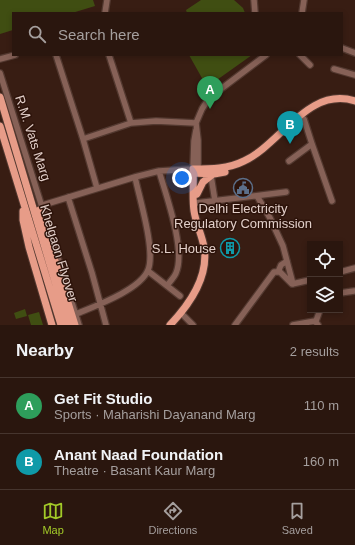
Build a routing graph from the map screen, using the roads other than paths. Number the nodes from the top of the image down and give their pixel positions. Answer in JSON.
{"nodes":[{"id":1,"x":107,"y":0,"type":"edge"},
{"id":2,"x":254,"y":0,"type":"edge"},
{"id":3,"x":304,"y":0,"type":"edge"},
{"id":4,"x":105,"y":12,"type":"edge"},
{"id":5,"x":256,"y":12,"type":"edge"},
{"id":6,"x":302,"y":12,"type":"edge"},
{"id":7,"x":343,"y":48,"type":"edge"},
{"id":8,"x":355,"y":53,"type":"edge"},
{"id":9,"x":12,"y":56,"type":"edge"},
{"id":10,"x":56,"y":56,"type":"edge"},
{"id":11,"x":109,"y":56,"type":"edge"},
{"id":12,"x":265,"y":56,"type":"edge"},
{"id":13,"x":301,"y":56,"type":"edge"},
{"id":14,"x":0,"y":59,"type":"edge"},
{"id":15,"x":310,"y":66,"type":"dead end"},
{"id":16,"x":334,"y":69,"type":"dead end"},
{"id":17,"x":0,"y":72,"type":"edge"},
{"id":18,"x":355,"y":75,"type":"edge"},
{"id":19,"x":0,"y":97,"type":"edge"},
{"id":20,"x":355,"y":101,"type":"edge"},
{"id":21,"x":355,"y":105,"type":"edge"},
{"id":22,"x":304,"y":118,"type":"junction"},
{"id":23,"x":131,"y":123,"type":"junction"},
{"id":24,"x":196,"y":123,"type":"junction"},
{"id":25,"x":0,"y":126,"type":"edge"},
{"id":26,"x":196,"y":130,"type":"junction"},
{"id":27,"x":83,"y":140,"type":"junction"},
{"id":28,"x":312,"y":144,"type":"junction"},
{"id":29,"x":4,"y":150,"type":"edge"},
{"id":30,"x":198,"y":159,"type":"junction"},
{"id":31,"x":289,"y":161,"type":"dead end"},
{"id":32,"x":159,"y":171,"type":"junction"},
{"id":33,"x":195,"y":171,"type":"junction"},
{"id":34,"x":212,"y":173,"type":"junction"},
{"id":35,"x":134,"y":177,"type":"junction"},
{"id":36,"x":27,"y":187,"type":"junction"},
{"id":37,"x":97,"y":188,"type":"junction"},
{"id":38,"x":286,"y":192,"type":"dead end"},
{"id":39,"x":197,"y":194,"type":"junction"},
{"id":40,"x":257,"y":196,"type":"junction"},
{"id":41,"x":68,"y":197,"type":"junction"},
{"id":42,"x":215,"y":201,"type":"junction"},
{"id":43,"x":332,"y":201,"type":"dead end"},
{"id":44,"x":196,"y":203,"type":"junction"},
{"id":45,"x":43,"y":205,"type":"junction"},
{"id":46,"x":24,"y":207,"type":"junction"},
{"id":47,"x":287,"y":260,"type":"junction"},
{"id":48,"x":355,"y":268,"type":"edge"},
{"id":49,"x":148,"y":271,"type":"junction"},
{"id":50,"x":343,"y":271,"type":"edge"},
{"id":51,"x":278,"y":272,"type":"junction"},
{"id":52,"x":307,"y":281,"type":"edge"},
{"id":53,"x":294,"y":284,"type":"junction"},
{"id":54,"x":167,"y":286,"type":"junction"},
{"id":55,"x":354,"y":291,"type":"dead end"},
{"id":56,"x":343,"y":293,"type":"edge"},
{"id":57,"x":180,"y":296,"type":"dead end"},
{"id":58,"x":100,"y":304,"type":"junction"},
{"id":59,"x":319,"y":313,"type":"edge"},
{"id":60,"x":76,"y":314,"type":"junction"},
{"id":61,"x":182,"y":315,"type":"junction"},
{"id":62,"x":317,"y":323,"type":"edge"},
{"id":63,"x":52,"y":325,"type":"edge"},
{"id":64,"x":61,"y":325,"type":"edge"},
{"id":65,"x":68,"y":325,"type":"edge"},
{"id":66,"x":75,"y":325,"type":"edge"},
{"id":67,"x":79,"y":325,"type":"edge"},
{"id":68,"x":106,"y":325,"type":"edge"},
{"id":69,"x":170,"y":325,"type":"edge"},
{"id":70,"x":175,"y":325,"type":"edge"},
{"id":71,"x":193,"y":325,"type":"edge"},
{"id":72,"x":235,"y":325,"type":"edge"},
{"id":73,"x":293,"y":325,"type":"edge"}],
"edges":[{"from":1,"to":4,"type":"street"},
{"from":2,"to":5,"type":"street"},
{"from":3,"to":6,"type":"street"},
{"from":7,"to":8,"type":"street"},
{"from":9,"to":14,"type":"street"},
{"from":10,"to":27,"type":"street"},
{"from":11,"to":23,"type":"street"},
{"from":12,"to":24,"type":"street"},
{"from":13,"to":15,"type":"street"},
{"from":16,"to":18,"type":"street"},
{"from":17,"to":45,"type":"street","name":"R.M. Vats Marg"},
{"from":19,"to":36,"type":"main road"},
{"from":20,"to":34,"type":"main road"},
{"from":21,"to":22,"type":"main road"},
{"from":22,"to":28,"type":"street"},
{"from":22,"to":34,"type":"main road"},
{"from":23,"to":24,"type":"street"},
{"from":23,"to":27,"type":"street"},
{"from":24,"to":26,"type":"street"},
{"from":25,"to":29,"type":"main road"},
{"from":26,"to":30,"type":"street"},
{"from":26,"to":33,"type":"street"},
{"from":27,"to":37,"type":"street"},
{"from":28,"to":31,"type":"street"},
{"from":28,"to":43,"type":"street"},
{"from":29,"to":46,"type":"main road"},
{"from":30,"to":33,"type":"street"},
{"from":30,"to":34,"type":"street"},
{"from":32,"to":33,"type":"street"},
{"from":32,"to":35,"type":"street"},
{"from":32,"to":54,"type":"street"},
{"from":33,"to":34,"type":"main road"},
{"from":33,"to":39,"type":"main road"},
{"from":33,"to":61,"type":"main road"},
{"from":34,"to":39,"type":"main road"},
{"from":34,"to":42,"type":"street"},
{"from":35,"to":37,"type":"street"},
{"from":35,"to":49,"type":"street"},
{"from":36,"to":65,"type":"main road","name":"Khelgaon Flyover"},
{"from":36,"to":66,"type":"main road"},
{"from":37,"to":41,"type":"street"},
{"from":38,"to":40,"type":"street"},
{"from":39,"to":44,"type":"main road"},
{"from":40,"to":42,"type":"street"},
{"from":40,"to":47,"type":"street"},
{"from":41,"to":45,"type":"street"},
{"from":41,"to":58,"type":"street"},
{"from":42,"to":44,"type":"street"},
{"from":44,"to":61,"type":"main road"},
{"from":45,"to":60,"type":"street","name":"R.M. Vats Marg"},
{"from":46,"to":63,"type":"main road"},
{"from":46,"to":64,"type":"main road","name":"Khelgaon Flyover"},
{"from":47,"to":51,"type":"street"},
{"from":47,"to":53,"type":"street"},
{"from":48,"to":50,"type":"street"},
{"from":49,"to":54,"type":"street"},
{"from":49,"to":58,"type":"street"},
{"from":51,"to":53,"type":"street"},
{"from":51,"to":72,"type":"street"},
{"from":52,"to":53,"type":"street"},
{"from":54,"to":57,"type":"street"},
{"from":55,"to":56,"type":"street"},
{"from":58,"to":60,"type":"street"},
{"from":58,"to":68,"type":"street"},
{"from":59,"to":62,"type":"street"},
{"from":60,"to":67,"type":"street","name":"R.M. Vats Marg"},
{"from":61,"to":69,"type":"main road"},
{"from":61,"to":70,"type":"main road"},
{"from":61,"to":71,"type":"street"},
{"from":62,"to":73,"type":"street"}]}
